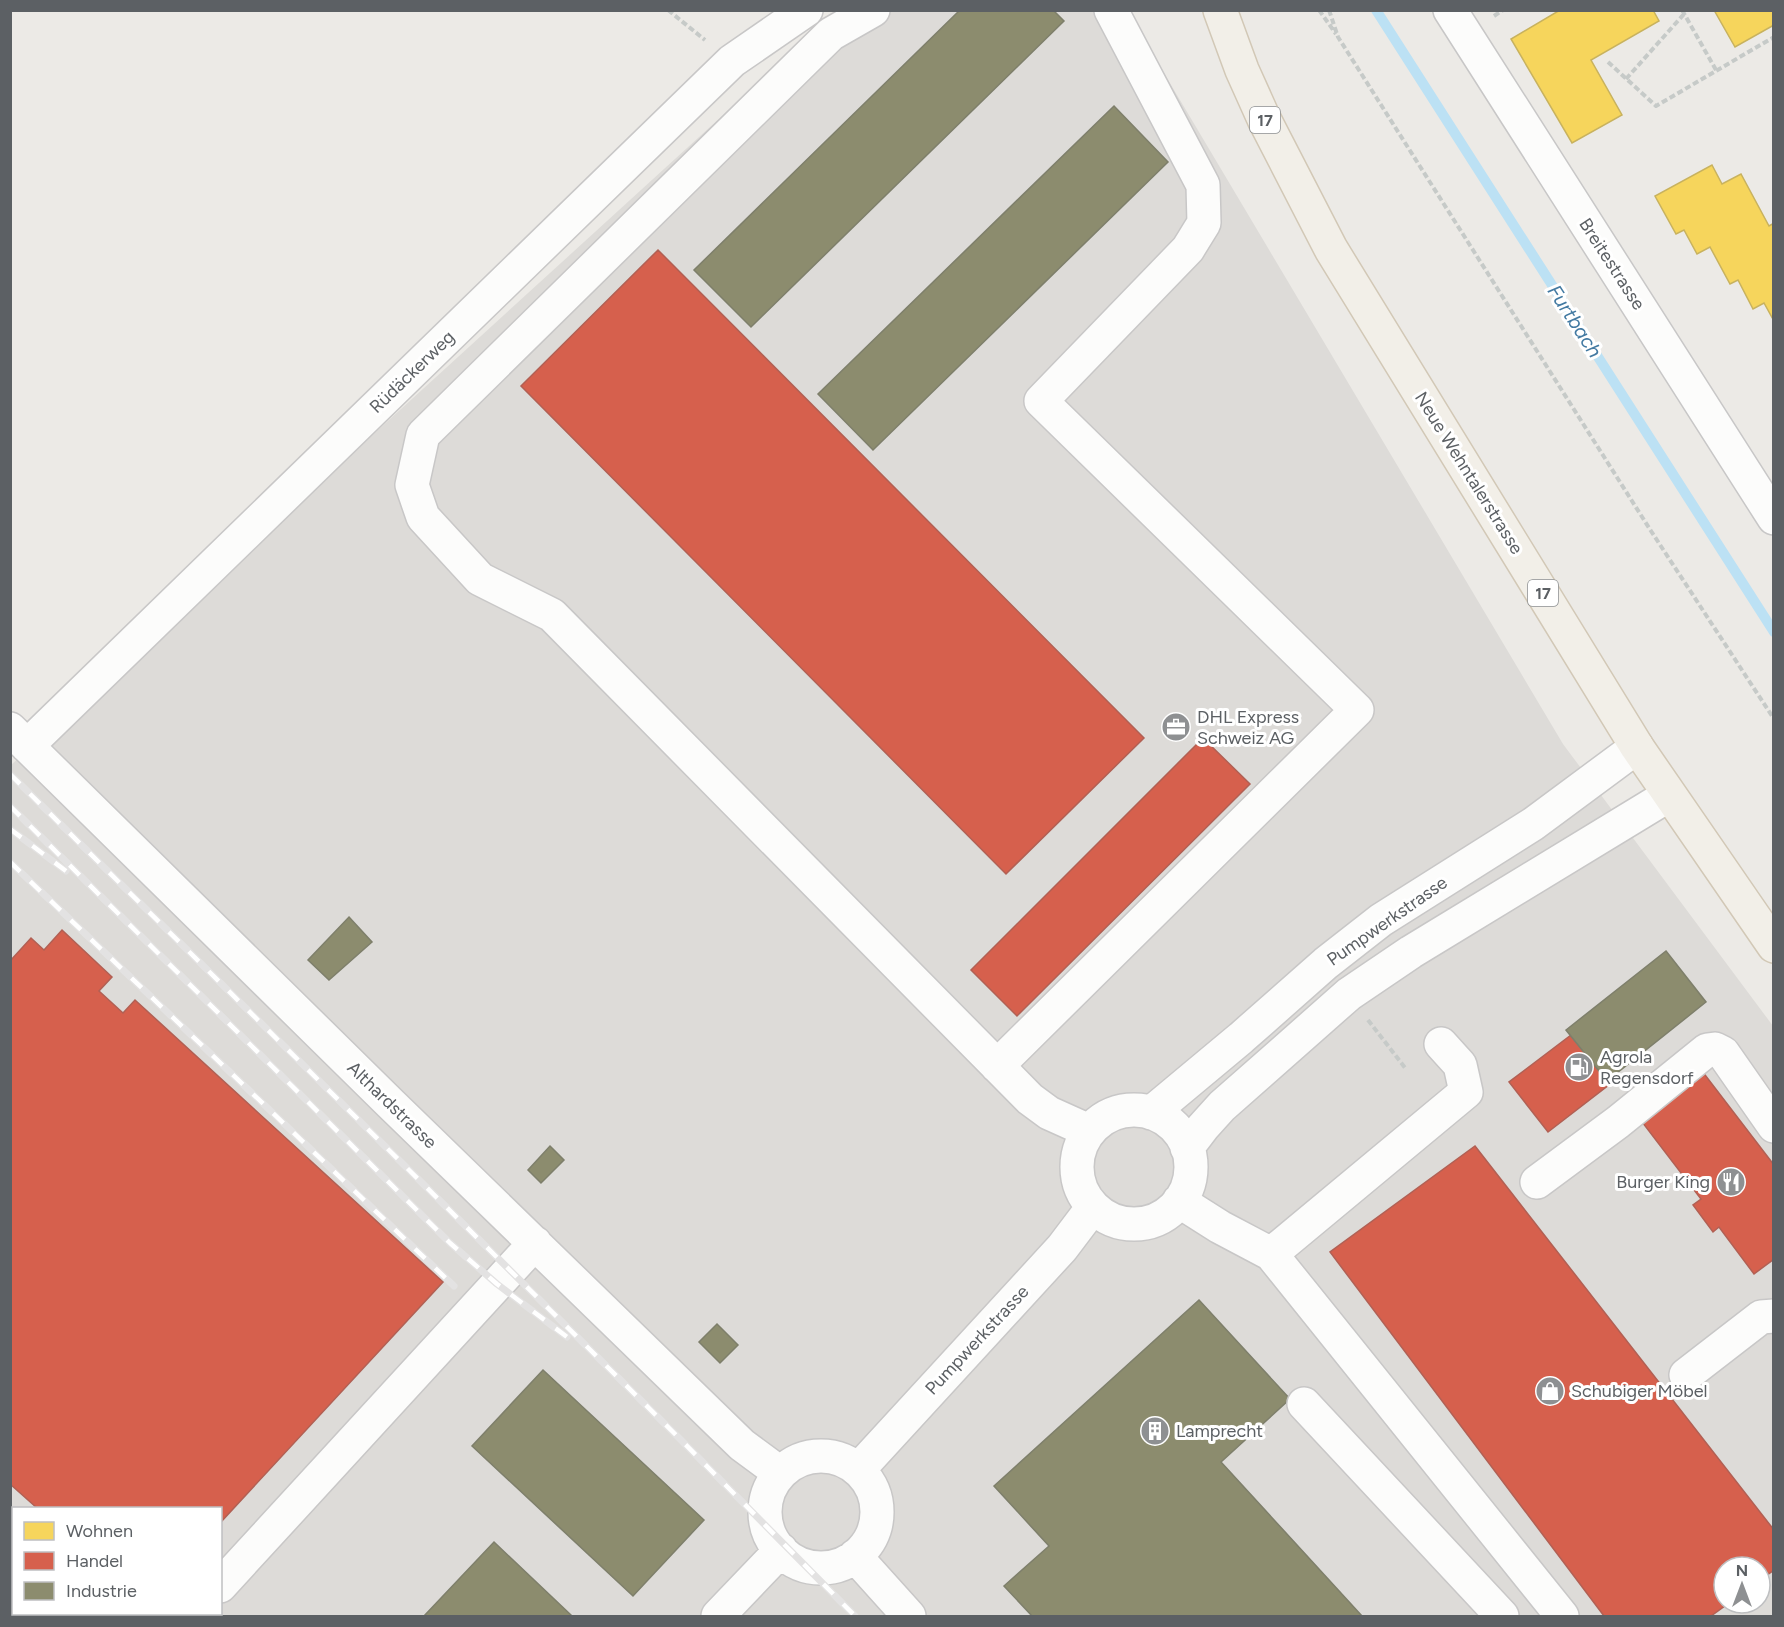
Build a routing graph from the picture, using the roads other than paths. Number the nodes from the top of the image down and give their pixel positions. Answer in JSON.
{"nodes":[{"id":1,"x":806,"y":10,"type":"edge"},
{"id":2,"x":873,"y":10,"type":"edge"},
{"id":3,"x":1111,"y":10,"type":"edge"},
{"id":4,"x":1220,"y":10,"type":"edge"},
{"id":5,"x":1450,"y":10,"type":"edge"},
{"id":6,"x":1773,"y":518,"type":"edge"},
{"id":7,"x":19,"y":737,"type":"edge"},
{"id":8,"x":1636,"y":747,"type":"junction"},
{"id":9,"x":1669,"y":795,"type":"junction"},
{"id":10,"x":1773,"y":946,"type":"edge"},
{"id":11,"x":1441,"y":1044,"type":"dead end"},
{"id":12,"x":997,"y":1066,"type":"junction"},
{"id":13,"x":1151,"y":1113,"type":"junction"},
{"id":14,"x":1773,"y":1126,"type":"edge"},
{"id":15,"x":1089,"y":1131,"type":"junction"},
{"id":16,"x":1188,"y":1148,"type":"junction"},
{"id":17,"x":1537,"y":1182,"type":"dead end"},
{"id":18,"x":1179,"y":1201,"type":"junction"},
{"id":19,"x":1093,"y":1208,"type":"junction"},
{"id":20,"x":535,"y":1243,"type":"junction"},
{"id":21,"x":1271,"y":1254,"type":"junction"},
{"id":22,"x":1773,"y":1316,"type":"edge"},
{"id":23,"x":1686,"y":1375,"type":"dead end"},
{"id":24,"x":1304,"y":1404,"type":"dead end"},
{"id":25,"x":859,"y":1470,"type":"junction"},
{"id":26,"x":780,"y":1473,"type":"junction"},
{"id":27,"x":781,"y":1550,"type":"junction"},
{"id":28,"x":855,"y":1556,"type":"junction"},
{"id":29,"x":222,"y":1585,"type":"edge"},
{"id":30,"x":718,"y":1617,"type":"edge"},
{"id":31,"x":909,"y":1617,"type":"edge"},
{"id":32,"x":1502,"y":1617,"type":"edge"},
{"id":33,"x":1562,"y":1617,"type":"edge"}],
"edges":[{"from":1,"to":7,"type":"street","name":"Rüdäckerweg"},
{"from":2,"to":12,"type":"street"},
{"from":3,"to":12,"type":"street"},
{"from":4,"to":8,"type":"main road","name":"Neue Wehntalerstrasse","number":"17"},
{"from":5,"to":6,"type":"street","name":"Breitestrasse"},
{"from":7,"to":20,"type":"street","name":"Althardstrasse"},
{"from":8,"to":9,"type":"main road","name":"Neue Wehntalerstrasse","number":"17"},
{"from":8,"to":13,"type":"street","name":"Pumpwerkstrasse"},
{"from":9,"to":10,"type":"main road","name":"Neue Wehntalerstrasse","number":"17"},
{"from":9,"to":16,"type":"street","name":"Pumpwerkstrasse"},
{"from":11,"to":21,"type":"street"},
{"from":12,"to":15,"type":"street"},
{"from":13,"to":15,"type":"street"},
{"from":13,"to":16,"type":"street"},
{"from":14,"to":17,"type":"street"},
{"from":15,"to":19,"type":"street"},
{"from":16,"to":18,"type":"street"},
{"from":18,"to":19,"type":"street"},
{"from":18,"to":21,"type":"street"},
{"from":19,"to":25,"type":"street","name":"Pumpwerkstrasse"},
{"from":20,"to":26,"type":"street","name":"Althardstrasse"},
{"from":20,"to":29,"type":"street"},
{"from":21,"to":33,"type":"street"},
{"from":22,"to":23,"type":"street"},
{"from":24,"to":32,"type":"street"},
{"from":25,"to":26,"type":"street"},
{"from":25,"to":28,"type":"street"},
{"from":26,"to":27,"type":"street"},
{"from":27,"to":28,"type":"street"},
{"from":27,"to":30,"type":"street"},
{"from":28,"to":31,"type":"street"}]}
